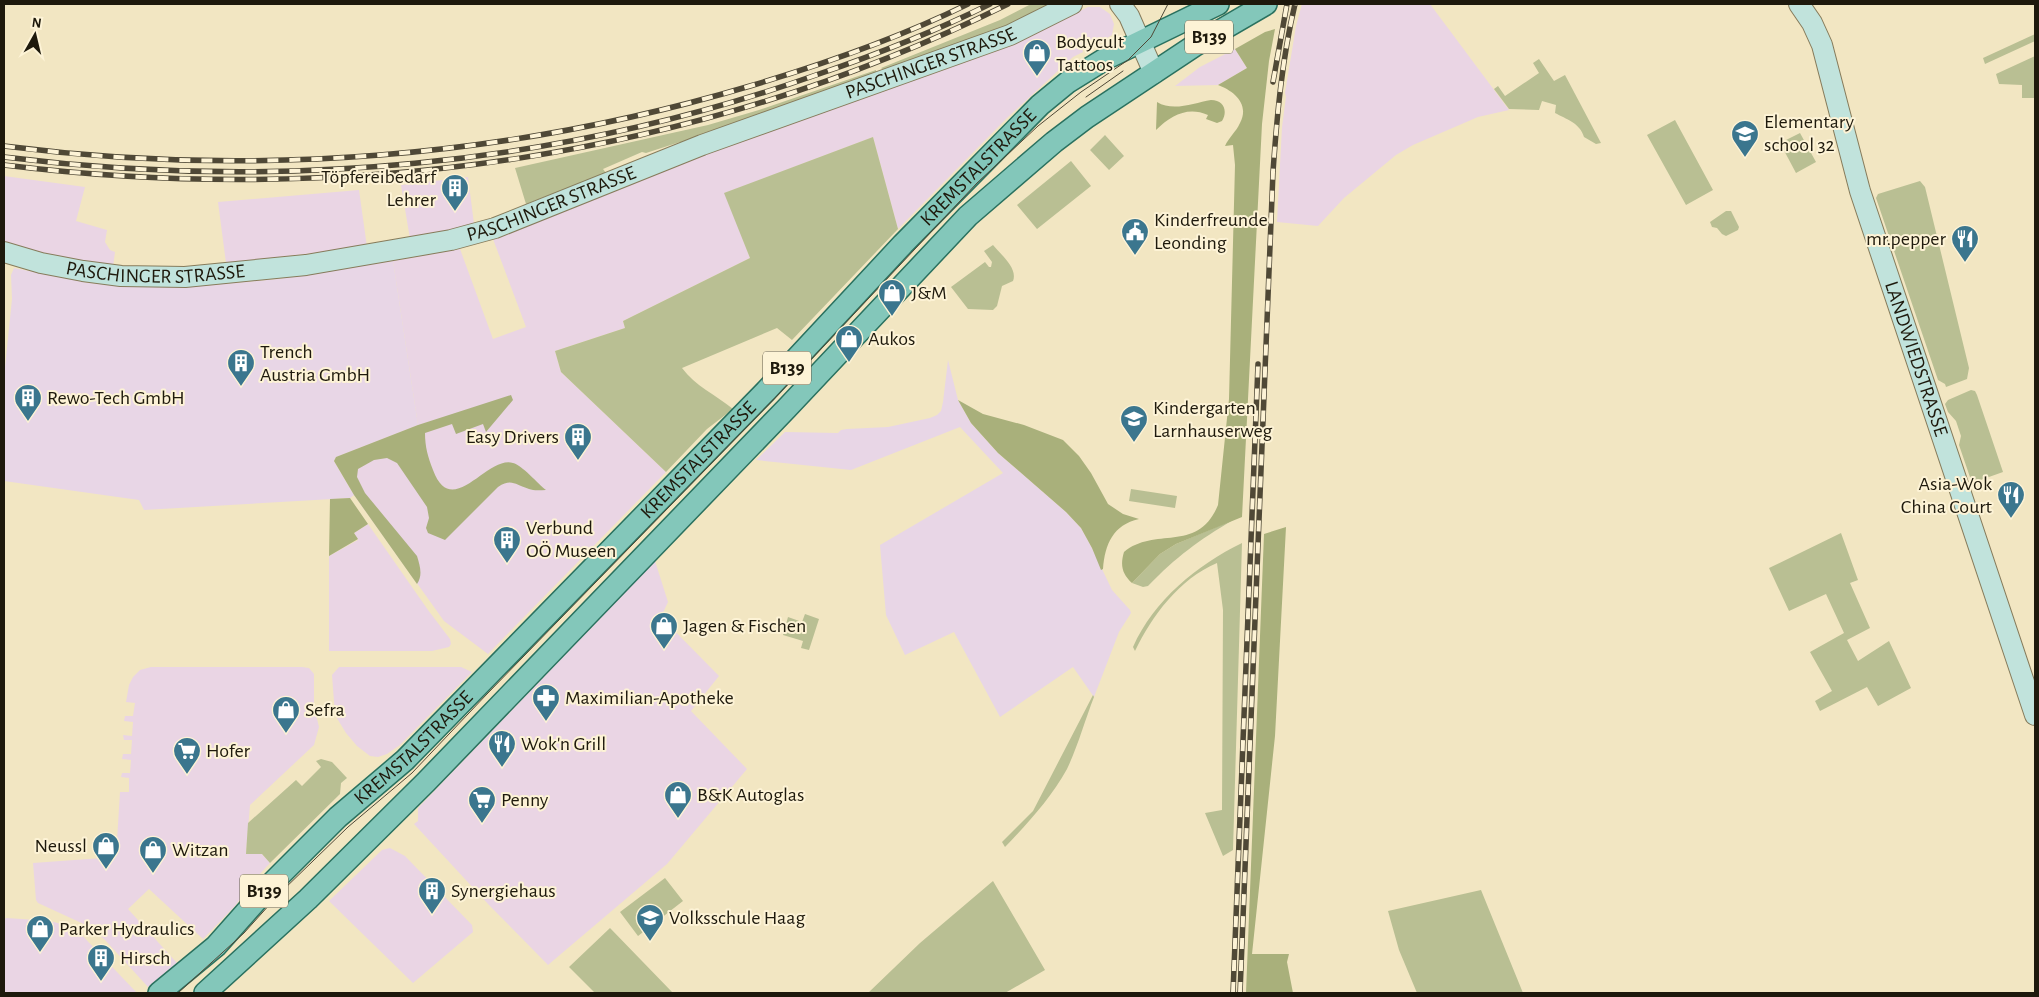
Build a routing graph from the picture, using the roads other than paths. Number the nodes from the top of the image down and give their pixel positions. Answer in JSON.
{"nodes":[{"id":1,"x":1072,"y":4,"type":"edge"},
{"id":2,"x":1120,"y":4,"type":"edge"},
{"id":3,"x":1218,"y":4,"type":"edge"},
{"id":4,"x":1266,"y":4,"type":"edge"},
{"id":5,"x":1800,"y":4,"type":"edge"},
{"id":6,"x":1140,"y":42,"type":"junction"},
{"id":7,"x":1154,"y":73,"type":"junction"},
{"id":8,"x":4,"y":252,"type":"edge"},
{"id":9,"x":2035,"y":715,"type":"edge"},
{"id":10,"x":158,"y":993,"type":"edge"},
{"id":11,"x":205,"y":993,"type":"edge"}],
"edges":[{"from":1,"to":8,"type":"street","name":"PASCHINGER STRASSE"},
{"from":2,"to":6,"type":"street"},
{"from":3,"to":6,"type":"main road","name":"KREMSTALSTRASSE","number":"B139"},
{"from":4,"to":7,"type":"main road","name":"KREMSTALSTRASSE","number":"B139"},
{"from":5,"to":9,"type":"street","name":"LANDWIEDSTRASSE"},
{"from":6,"to":7,"type":"street"},
{"from":6,"to":10,"type":"main road","name":"KREMSTALSTRASSE","number":"B139"},
{"from":7,"to":11,"type":"main road","name":"KREMSTALSTRASSE","number":"B139"}]}
